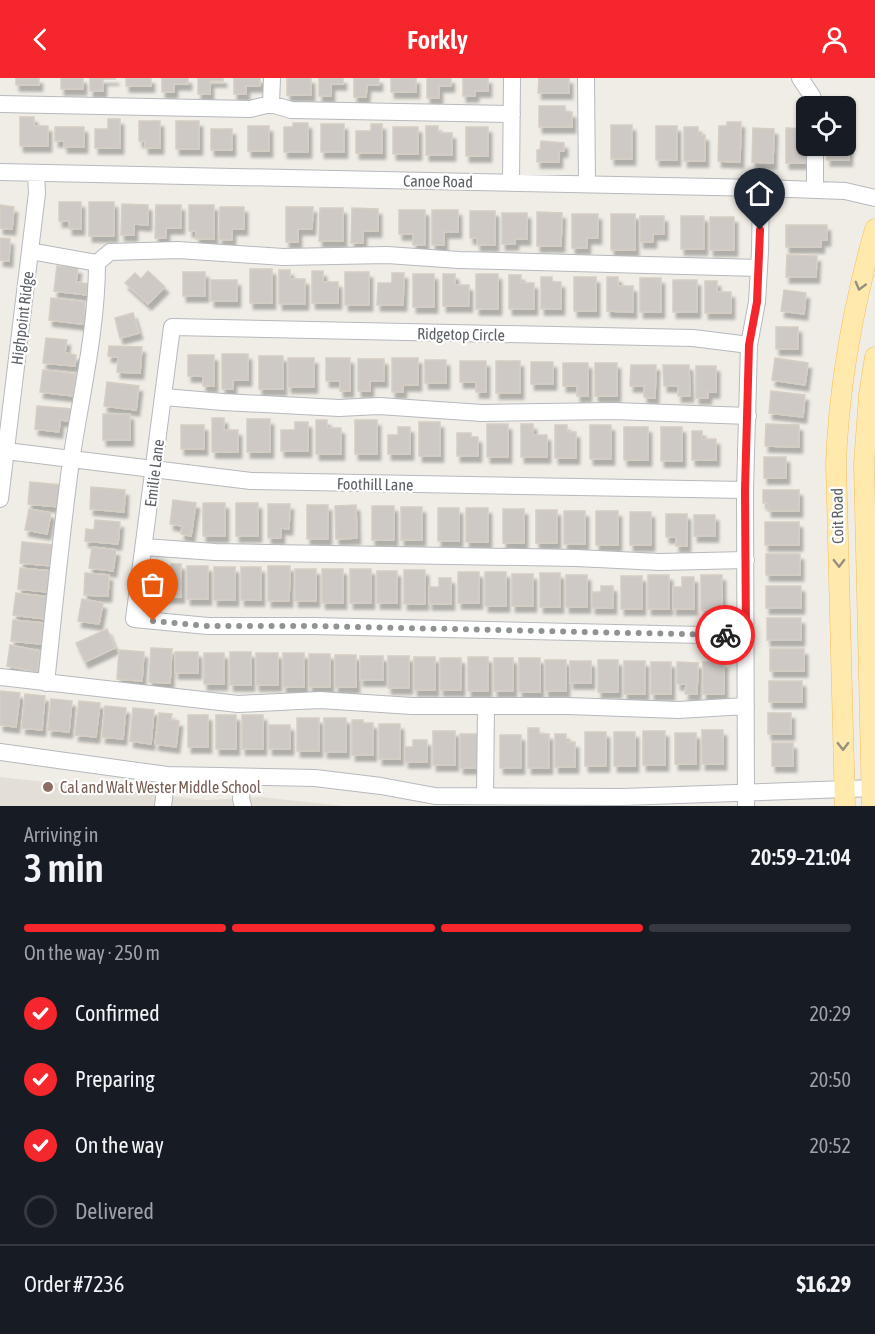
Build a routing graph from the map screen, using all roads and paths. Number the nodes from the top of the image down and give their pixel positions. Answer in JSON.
{"nodes":[{"id":1,"x":272,"y":78,"type":"edge"},
{"id":2,"x":512,"y":78,"type":"edge"},
{"id":3,"x":586,"y":78,"type":"edge"},
{"id":4,"x":800,"y":78,"type":"edge"},
{"id":5,"x":812,"y":96,"type":"edge"},
{"id":6,"x":0,"y":104,"type":"edge"},
{"id":7,"x":271,"y":105,"type":"junction"},
{"id":8,"x":512,"y":114,"type":"junction"},
{"id":9,"x":815,"y":156,"type":"edge"},
{"id":10,"x":0,"y":172,"type":"edge"},
{"id":11,"x":36,"y":173,"type":"junction"},
{"id":12,"x":511,"y":183,"type":"junction"},
{"id":13,"x":587,"y":184,"type":"junction"},
{"id":14,"x":761,"y":188,"type":"junction"},
{"id":15,"x":815,"y":190,"type":"junction"},
{"id":16,"x":875,"y":198,"type":"edge"},
{"id":17,"x":875,"y":229,"type":"edge"},
{"id":18,"x":30,"y":250,"type":"junction"},
{"id":19,"x":97,"y":262,"type":"junction"},
{"id":20,"x":759,"y":268,"type":"junction"},
{"id":21,"x":172,"y":327,"type":"joint"},
{"id":22,"x":749,"y":345,"type":"junction"},
{"id":23,"x":875,"y":357,"type":"edge"},
{"id":24,"x":164,"y":397,"type":"junction"},
{"id":25,"x":748,"y":416,"type":"junction"},
{"id":26,"x":6,"y":451,"type":"junction"},
{"id":27,"x":72,"y":460,"type":"junction"},
{"id":28,"x":155,"y":471,"type":"junction"},
{"id":29,"x":745,"y":490,"type":"junction"},
{"id":30,"x":0,"y":499,"type":"edge"},
{"id":31,"x":144,"y":547,"type":"junction"},
{"id":32,"x":746,"y":560,"type":"junction"},
{"id":33,"x":746,"y":636,"type":"junction"},
{"id":34,"x":0,"y":677,"type":"edge"},
{"id":35,"x":46,"y":683,"type":"junction"},
{"id":36,"x":486,"y":706,"type":"junction"},
{"id":37,"x":746,"y":706,"type":"junction"},
{"id":38,"x":0,"y":752,"type":"edge"},
{"id":39,"x":167,"y":775,"type":"junction"},
{"id":40,"x":243,"y":777,"type":"junction"},
{"id":41,"x":873,"y":794,"type":"edge"},
{"id":42,"x":485,"y":796,"type":"junction"},
{"id":43,"x":402,"y":798,"type":"edge"},
{"id":44,"x":845,"y":798,"type":"edge"},
{"id":45,"x":746,"y":799,"type":"edge"},
{"id":46,"x":435,"y":801,"type":"edge"},
{"id":47,"x":163,"y":806,"type":"edge"},
{"id":48,"x":243,"y":806,"type":"edge"}],
"edges":[{"from":1,"to":7,"type":"street"},
{"from":2,"to":8,"type":"street"},
{"from":3,"to":13,"type":"street"},
{"from":4,"to":5,"type":"street"},
{"from":6,"to":7,"type":"street"},
{"from":7,"to":8,"type":"street"},
{"from":8,"to":12,"type":"street"},
{"from":9,"to":15,"type":"street"},
{"from":10,"to":11,"type":"street","name":"Canoe Road"},
{"from":11,"to":12,"type":"street","name":"Canoe Road"},
{"from":11,"to":18,"type":"street","name":"Highpoint Ridge"},
{"from":12,"to":13,"type":"street","name":"Canoe Road"},
{"from":13,"to":14,"type":"street","name":"Canoe Road"},
{"from":14,"to":15,"type":"street","name":"Canoe Road"},
{"from":14,"to":20,"type":"street"},
{"from":15,"to":16,"type":"street","name":"Canoe Road"},
{"from":17,"to":44,"type":"main road","name":"Coit Road","one_way":true},
{"from":18,"to":19,"type":"street"},
{"from":18,"to":26,"type":"street","name":"Highpoint Ridge"},
{"from":19,"to":20,"type":"street"},
{"from":19,"to":27,"type":"street"},
{"from":20,"to":22,"type":"street"},
{"from":21,"to":22,"type":"street","name":"Ridgetop Circle"},
{"from":21,"to":24,"type":"street","name":"Emilie Lane"},
{"from":22,"to":25,"type":"street"},
{"from":23,"to":41,"type":"main road","name":"Coit Road"},
{"from":24,"to":25,"type":"street"},
{"from":24,"to":28,"type":"street","name":"Emilie Lane"},
{"from":25,"to":29,"type":"street"},
{"from":26,"to":27,"type":"street","name":"Foothill Lane"},
{"from":26,"to":30,"type":"street","name":"Highpoint Ridge"},
{"from":27,"to":28,"type":"street","name":"Foothill Lane"},
{"from":27,"to":35,"type":"street"},
{"from":28,"to":29,"type":"street","name":"Foothill Lane"},
{"from":28,"to":31,"type":"street","name":"Emilie Lane"},
{"from":29,"to":32,"type":"street"},
{"from":31,"to":32,"type":"street"},
{"from":31,"to":33,"type":"street","name":"Emilie Lane"},
{"from":32,"to":33,"type":"street"},
{"from":33,"to":37,"type":"street"},
{"from":34,"to":35,"type":"street"},
{"from":35,"to":36,"type":"street"},
{"from":36,"to":37,"type":"street"},
{"from":36,"to":42,"type":"street"},
{"from":37,"to":45,"type":"street"},
{"from":38,"to":39,"type":"street"},
{"from":39,"to":40,"type":"street"},
{"from":39,"to":47,"type":"street"},
{"from":40,"to":43,"type":"street"},
{"from":40,"to":48,"type":"street"},
{"from":41,"to":44,"type":"street"},
{"from":42,"to":45,"type":"street"},
{"from":42,"to":46,"type":"street"},
{"from":43,"to":46,"type":"street"},
{"from":44,"to":45,"type":"street"}]}
